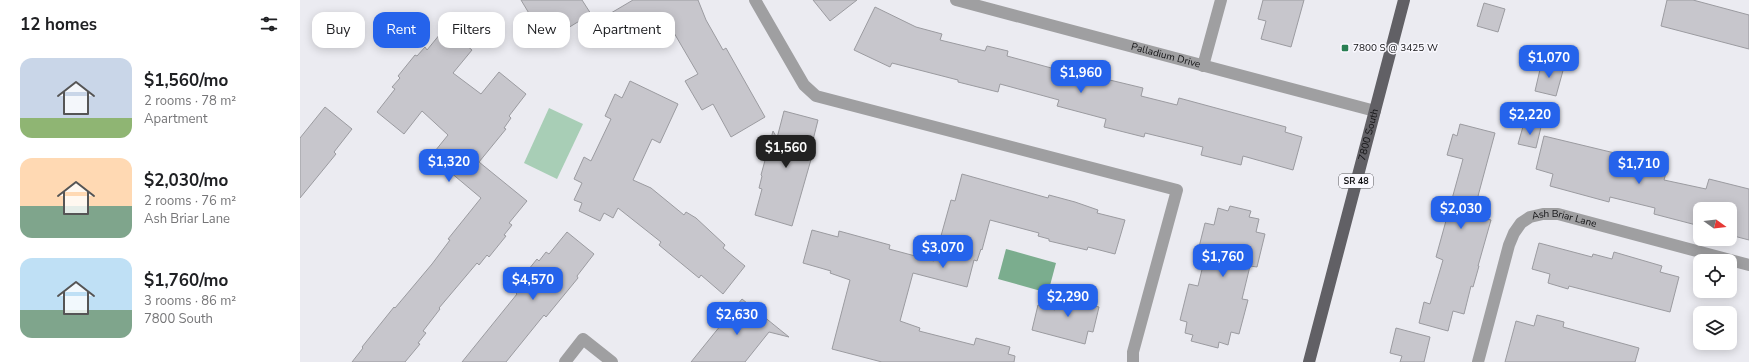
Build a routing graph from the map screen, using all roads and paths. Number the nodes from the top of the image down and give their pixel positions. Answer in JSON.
{"nodes":[{"id":1,"x":755,"y":0,"type":"edge"},
{"id":2,"x":956,"y":0,"type":"edge"},
{"id":3,"x":1221,"y":0,"type":"edge"},
{"id":4,"x":1404,"y":0,"type":"edge"},
{"id":5,"x":980,"y":3,"type":"edge"},
{"id":6,"x":1203,"y":66,"type":"junction"},
{"id":7,"x":1375,"y":111,"type":"junction"},
{"id":8,"x":1749,"y":265,"type":"edge"},
{"id":9,"x":565,"y":362,"type":"edge"},
{"id":10,"x":612,"y":362,"type":"edge"},
{"id":11,"x":1133,"y":362,"type":"edge"},
{"id":12,"x":1309,"y":362,"type":"edge"},
{"id":13,"x":1478,"y":362,"type":"edge"}],
"edges":[{"from":1,"to":11,"type":"street"},
{"from":2,"to":5,"type":"street","name":"Palladium Drive"},
{"from":3,"to":6,"type":"street"},
{"from":4,"to":7,"type":"main road","name":"7800 South","number":"SR 48"},
{"from":5,"to":6,"type":"street","name":"Palladium Drive"},
{"from":6,"to":7,"type":"street","name":"Palladium Drive"},
{"from":7,"to":12,"type":"main road","name":"7800 South","number":"SR 48"},
{"from":8,"to":13,"type":"street","name":"Ash Briar Lane"},
{"from":9,"to":10,"type":"street"}]}
